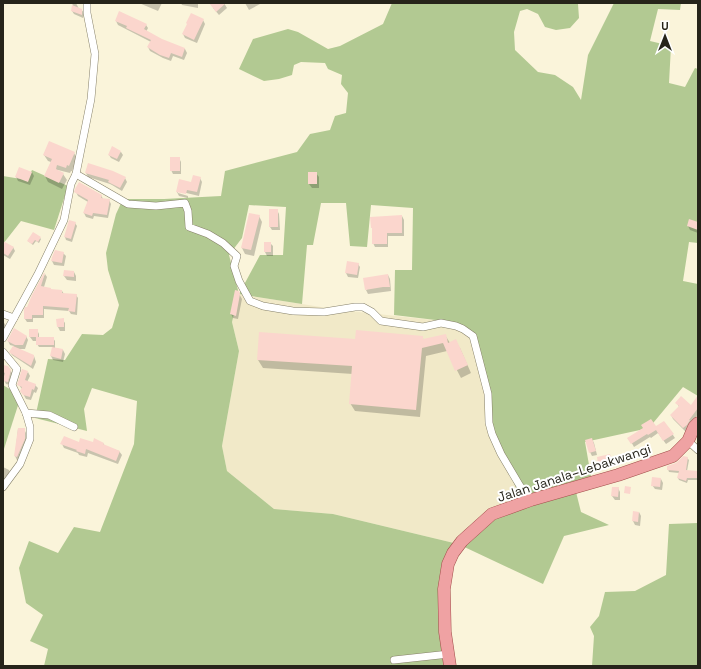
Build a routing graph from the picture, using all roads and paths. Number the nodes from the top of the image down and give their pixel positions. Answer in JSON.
{"nodes":[{"id":1,"x":87,"y":3,"type":"edge"},
{"id":2,"x":76,"y":174,"type":"junction"},
{"id":3,"x":3,"y":314,"type":"edge"},
{"id":4,"x":14,"y":318,"type":"junction"},
{"id":5,"x":3,"y":338,"type":"edge"},
{"id":6,"x":3,"y":352,"type":"edge"},
{"id":7,"x":26,"y":413,"type":"junction"},
{"id":8,"x":698,"y":423,"type":"edge"},
{"id":9,"x":74,"y":427,"type":"dead end"},
{"id":10,"x":688,"y":441,"type":"junction"},
{"id":11,"x":698,"y":450,"type":"edge"},
{"id":12,"x":3,"y":487,"type":"edge"},
{"id":13,"x":531,"y":500,"type":"junction"},
{"id":14,"x":394,"y":660,"type":"dead end"},
{"id":15,"x":449,"y":660,"type":"edge"}],
"edges":[{"from":1,"to":2,"type":"street"},
{"from":2,"to":4,"type":"street"},
{"from":2,"to":13,"type":"street"},
{"from":3,"to":4,"type":"street"},
{"from":4,"to":5,"type":"street"},
{"from":6,"to":7,"type":"street"},
{"from":7,"to":9,"type":"street"},
{"from":7,"to":12,"type":"street"},
{"from":8,"to":10,"type":"main road","name":"Jalan Janala–Lebakwangi"},
{"from":10,"to":11,"type":"street"},
{"from":10,"to":13,"type":"main road","name":"Jalan Janala–Lebakwangi"},
{"from":13,"to":15,"type":"main road","name":"Jalan Janala–Lebakwangi"},
{"from":14,"to":15,"type":"street"}]}
